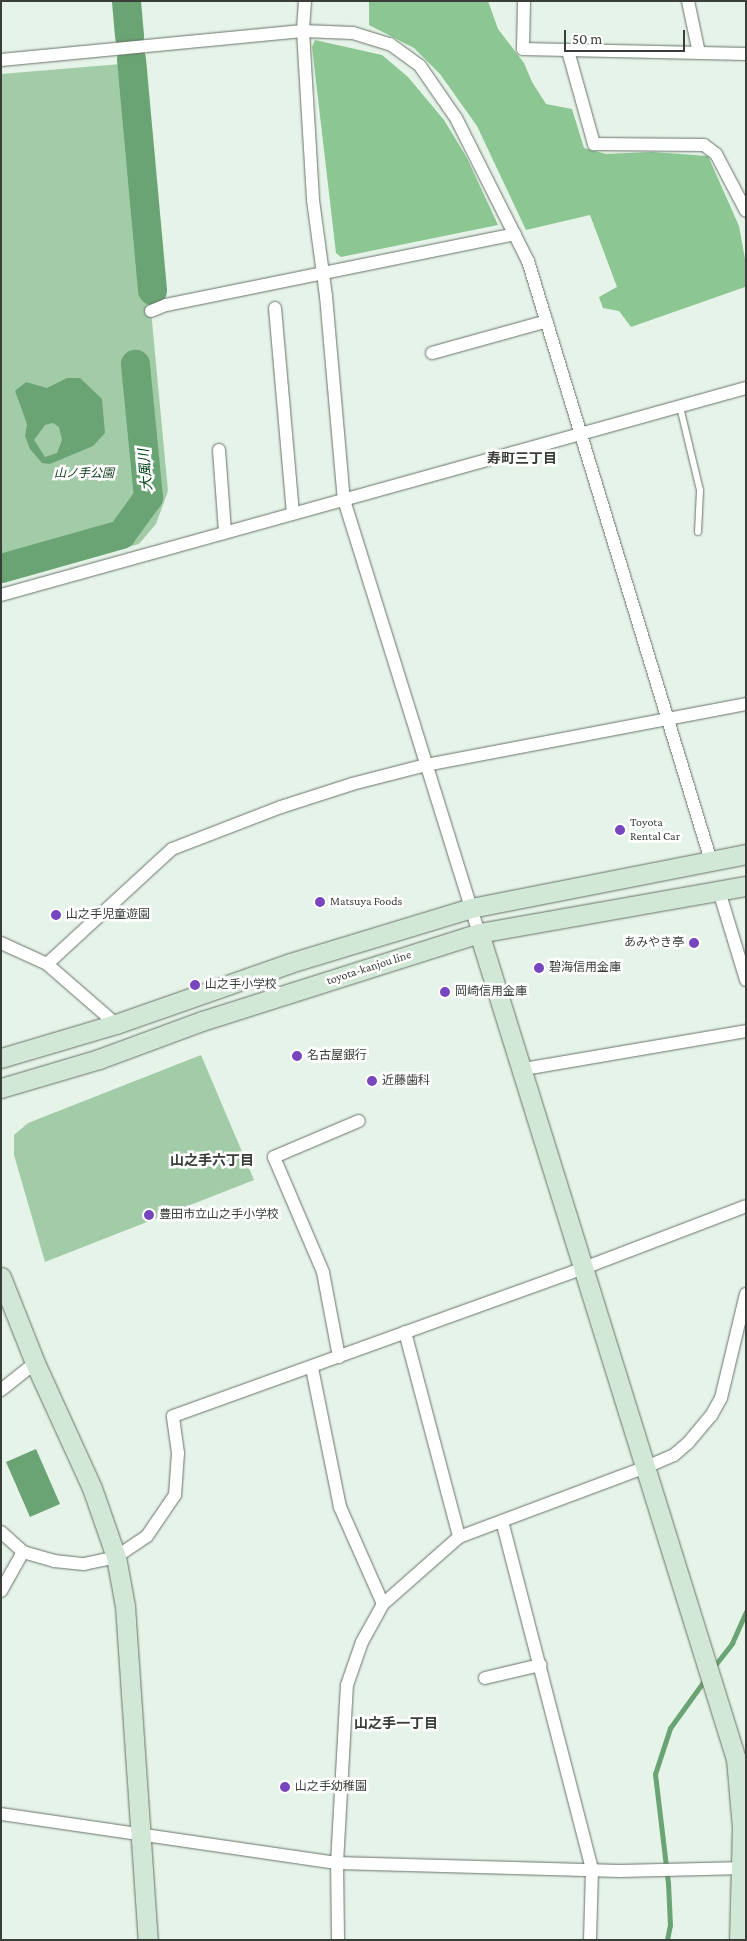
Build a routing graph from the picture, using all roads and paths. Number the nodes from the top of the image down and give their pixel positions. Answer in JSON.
{"nodes":[{"id":1,"x":305,"y":1,"type":"edge"},
{"id":2,"x":524,"y":1,"type":"edge"},
{"id":3,"x":688,"y":1,"type":"edge"},
{"id":4,"x":303,"y":31,"type":"junction"},
{"id":5,"x":568,"y":51,"type":"junction"},
{"id":6,"x":699,"y":53,"type":"junction"},
{"id":7,"x":746,"y":54,"type":"edge"},
{"id":8,"x":1,"y":60,"type":"edge"},
{"id":9,"x":746,"y":211,"type":"edge"},
{"id":10,"x":515,"y":234,"type":"junction"},
{"id":11,"x":321,"y":274,"type":"junction"},
{"id":12,"x":275,"y":308,"type":"dead end"},
{"id":13,"x":151,"y":312,"type":"dead end"},
{"id":14,"x":547,"y":321,"type":"junction"},
{"id":15,"x":432,"y":353,"type":"dead end"},
{"id":16,"x":746,"y":388,"type":"edge"},
{"id":17,"x":680,"y":407,"type":"junction"},
{"id":18,"x":582,"y":433,"type":"junction"},
{"id":19,"x":219,"y":450,"type":"dead end"},
{"id":20,"x":344,"y":500,"type":"junction"},
{"id":21,"x":293,"y":513,"type":"junction"},
{"id":22,"x":225,"y":532,"type":"junction"},
{"id":23,"x":698,"y":532,"type":"dead end"},
{"id":24,"x":1,"y":594,"type":"edge"},
{"id":25,"x":746,"y":704,"type":"edge"},
{"id":26,"x":666,"y":719,"type":"junction"},
{"id":27,"x":426,"y":765,"type":"junction"},
{"id":28,"x":746,"y":854,"type":"edge"},
{"id":29,"x":711,"y":861,"type":"junction"},
{"id":30,"x":746,"y":886,"type":"edge"},
{"id":31,"x":719,"y":892,"type":"junction"},
{"id":32,"x":471,"y":908,"type":"junction"},
{"id":33,"x":479,"y":932,"type":"junction"},
{"id":34,"x":1,"y":943,"type":"edge"},
{"id":35,"x":47,"y":964,"type":"junction"},
{"id":36,"x":746,"y":980,"type":"edge"},
{"id":37,"x":116,"y":1024,"type":"junction"},
{"id":38,"x":746,"y":1031,"type":"edge"},
{"id":39,"x":1,"y":1058,"type":"edge"},
{"id":40,"x":524,"y":1069,"type":"junction"},
{"id":41,"x":1,"y":1088,"type":"edge"},
{"id":42,"x":359,"y":1121,"type":"dead end"},
{"id":43,"x":746,"y":1206,"type":"edge"},
{"id":44,"x":584,"y":1268,"type":"junction"},
{"id":45,"x":1,"y":1277,"type":"edge"},
{"id":46,"x":746,"y":1294,"type":"edge"},
{"id":47,"x":406,"y":1332,"type":"junction"},
{"id":48,"x":339,"y":1358,"type":"junction"},
{"id":49,"x":35,"y":1363,"type":"junction"},
{"id":50,"x":312,"y":1368,"type":"junction"},
{"id":51,"x":1,"y":1390,"type":"edge"},
{"id":52,"x":646,"y":1467,"type":"junction"},
{"id":53,"x":502,"y":1521,"type":"junction"},
{"id":54,"x":1,"y":1532,"type":"edge"},
{"id":55,"x":459,"y":1537,"type":"junction"},
{"id":56,"x":23,"y":1552,"type":"junction"},
{"id":57,"x":116,"y":1557,"type":"junction"},
{"id":58,"x":1,"y":1591,"type":"edge"},
{"id":59,"x":383,"y":1604,"type":"junction"},
{"id":60,"x":540,"y":1665,"type":"junction"},
{"id":61,"x":485,"y":1678,"type":"dead end"},
{"id":62,"x":1,"y":1814,"type":"edge"},
{"id":63,"x":141,"y":1834,"type":"junction"},
{"id":64,"x":337,"y":1863,"type":"junction"},
{"id":65,"x":744,"y":1868,"type":"edge"},
{"id":66,"x":592,"y":1869,"type":"junction"},
{"id":67,"x":148,"y":1940,"type":"edge"},
{"id":68,"x":338,"y":1940,"type":"edge"},
{"id":69,"x":590,"y":1940,"type":"edge"},
{"id":70,"x":739,"y":1940,"type":"edge"}],
"edges":[{"from":1,"to":4,"type":"street"},
{"from":2,"to":5,"type":"street"},
{"from":3,"to":6,"type":"street"},
{"from":4,"to":8,"type":"street"},
{"from":4,"to":10,"type":"street"},
{"from":4,"to":11,"type":"street"},
{"from":5,"to":6,"type":"street"},
{"from":5,"to":9,"type":"street"},
{"from":6,"to":7,"type":"street"},
{"from":10,"to":11,"type":"street"},
{"from":10,"to":14,"type":"street"},
{"from":11,"to":13,"type":"street"},
{"from":11,"to":20,"type":"street"},
{"from":12,"to":21,"type":"street"},
{"from":14,"to":15,"type":"street"},
{"from":14,"to":18,"type":"street"},
{"from":16,"to":17,"type":"street"},
{"from":17,"to":18,"type":"street"},
{"from":17,"to":23,"type":"lane"},
{"from":18,"to":20,"type":"street"},
{"from":18,"to":26,"type":"street"},
{"from":19,"to":22,"type":"street"},
{"from":20,"to":21,"type":"street"},
{"from":20,"to":27,"type":"street"},
{"from":21,"to":22,"type":"street"},
{"from":22,"to":24,"type":"street"},
{"from":25,"to":26,"type":"street"},
{"from":26,"to":27,"type":"street"},
{"from":26,"to":29,"type":"street"},
{"from":27,"to":32,"type":"street"},
{"from":27,"to":35,"type":"street"},
{"from":28,"to":29,"type":"street"},
{"from":29,"to":32,"type":"street"},
{"from":30,"to":31,"type":"street","name":"toyota-kanjou line"},
{"from":31,"to":33,"type":"street","name":"toyota-kanjou line"},
{"from":31,"to":36,"type":"street"},
{"from":32,"to":33,"type":"street"},
{"from":32,"to":37,"type":"street"},
{"from":33,"to":40,"type":"street"},
{"from":33,"to":41,"type":"street","name":"toyota-kanjou line"},
{"from":34,"to":35,"type":"street"},
{"from":35,"to":37,"type":"street"},
{"from":37,"to":39,"type":"street"},
{"from":38,"to":40,"type":"street"},
{"from":40,"to":44,"type":"street"},
{"from":42,"to":48,"type":"street"},
{"from":43,"to":44,"type":"street"},
{"from":44,"to":47,"type":"street"},
{"from":44,"to":52,"type":"street"},
{"from":45,"to":49,"type":"street"},
{"from":46,"to":52,"type":"street"},
{"from":47,"to":48,"type":"street"},
{"from":47,"to":55,"type":"street"},
{"from":48,"to":50,"type":"street"},
{"from":49,"to":51,"type":"street"},
{"from":49,"to":57,"type":"street"},
{"from":50,"to":57,"type":"street"},
{"from":50,"to":59,"type":"street"},
{"from":52,"to":53,"type":"street"},
{"from":52,"to":65,"type":"street"},
{"from":53,"to":55,"type":"street"},
{"from":53,"to":60,"type":"street"},
{"from":54,"to":56,"type":"street"},
{"from":55,"to":59,"type":"street"},
{"from":56,"to":57,"type":"street"},
{"from":56,"to":58,"type":"street"},
{"from":57,"to":63,"type":"street"},
{"from":59,"to":64,"type":"street"},
{"from":60,"to":61,"type":"street"},
{"from":60,"to":66,"type":"street"},
{"from":62,"to":63,"type":"street"},
{"from":63,"to":64,"type":"street"},
{"from":63,"to":67,"type":"street"},
{"from":64,"to":66,"type":"street"},
{"from":64,"to":68,"type":"street"},
{"from":65,"to":66,"type":"street"},
{"from":65,"to":70,"type":"street"},
{"from":66,"to":69,"type":"street"}]}
